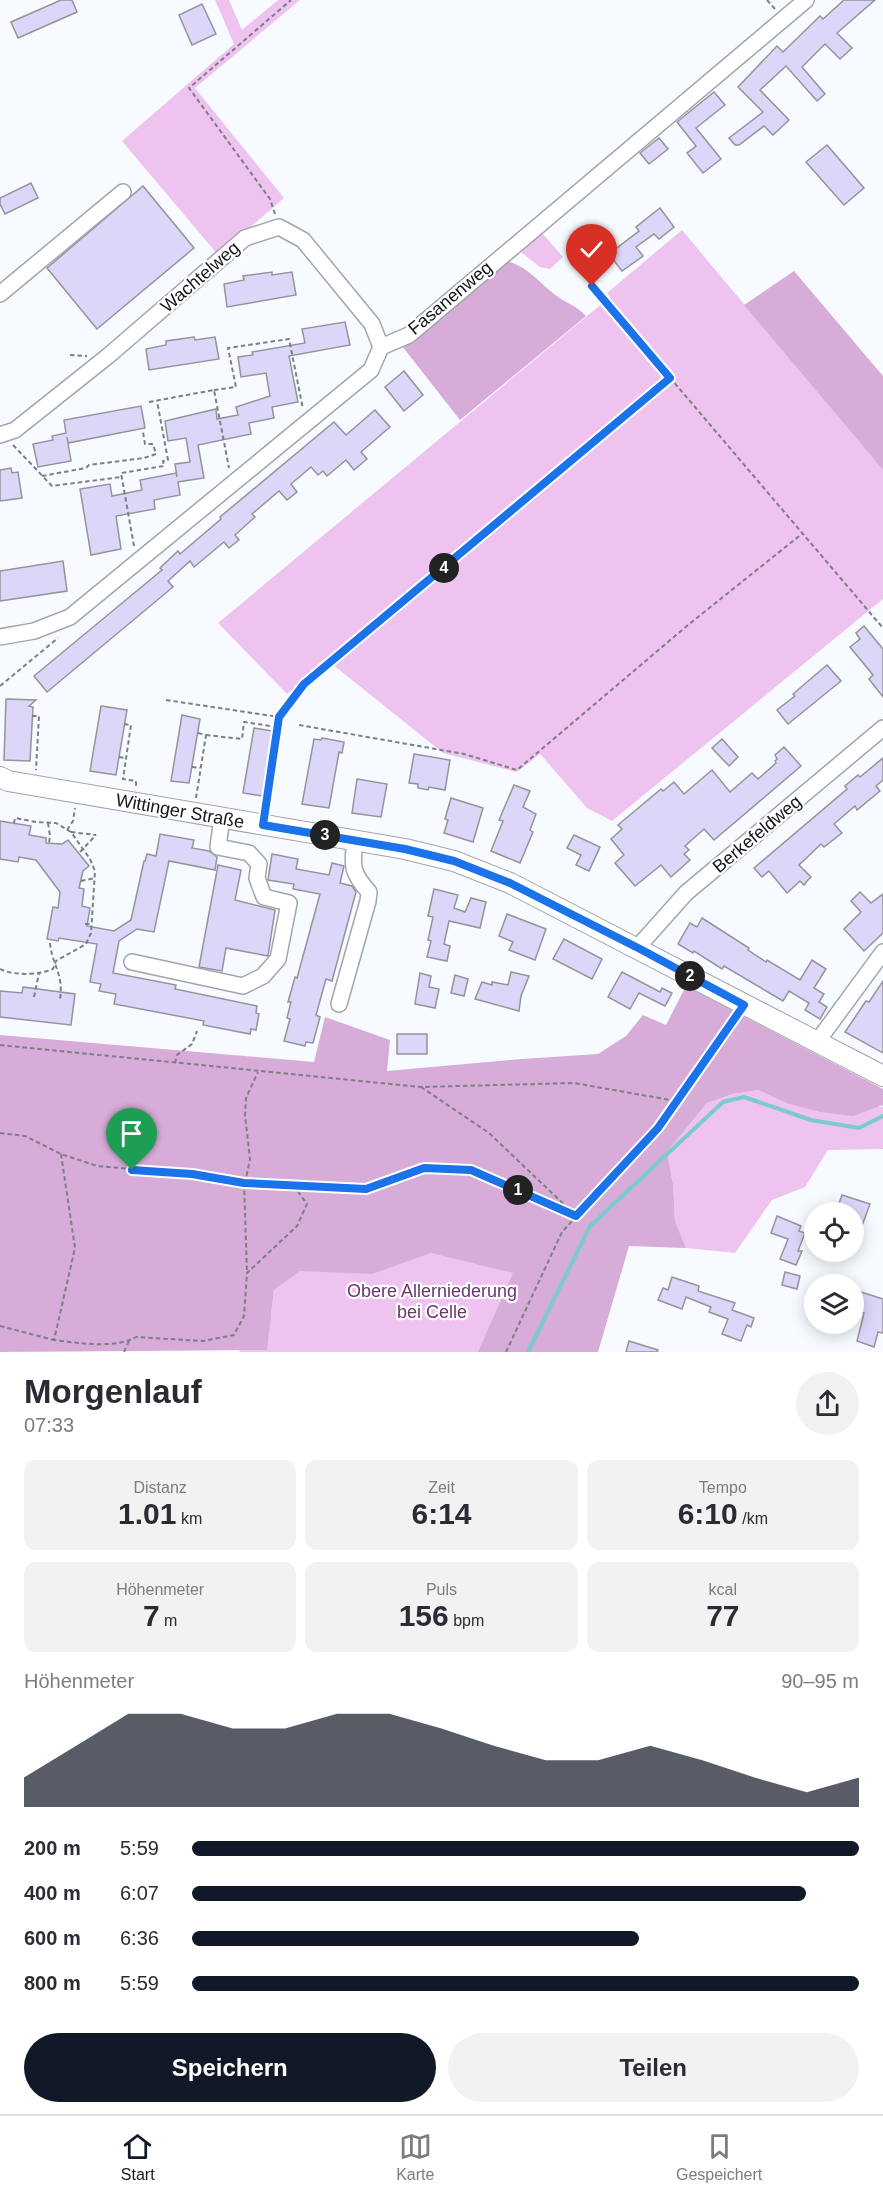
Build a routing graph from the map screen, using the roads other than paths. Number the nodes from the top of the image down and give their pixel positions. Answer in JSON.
{"nodes":[{"id":1,"x":806,"y":0,"type":"edge"},
{"id":2,"x":123,"y":192,"type":"dead end"},
{"id":3,"x":0,"y":294,"type":"edge"},
{"id":4,"x":381,"y":347,"type":"junction"},
{"id":5,"x":1,"y":435,"type":"edge"},
{"id":6,"x":0,"y":636,"type":"edge"},
{"id":7,"x":883,"y":728,"type":"edge"},
{"id":8,"x":0,"y":777,"type":"edge"},
{"id":9,"x":222,"y":818,"type":"junction"},
{"id":10,"x":355,"y":840,"type":"junction"},
{"id":11,"x":637,"y":948,"type":"junction"},
{"id":12,"x":883,"y":952,"type":"edge"},
{"id":13,"x":132,"y":962,"type":"dead end"},
{"id":14,"x":339,"y":1004,"type":"dead end"},
{"id":15,"x":817,"y":1042,"type":"junction"},
{"id":16,"x":883,"y":1076,"type":"edge"}],
"edges":[{"from":1,"to":4,"type":"street","name":"Fasanenweg"},
{"from":2,"to":3,"type":"street"},
{"from":4,"to":5,"type":"street","name":"Wachtelweg"},
{"from":4,"to":6,"type":"street"},
{"from":7,"to":11,"type":"street","name":"Berkefeldweg"},
{"from":8,"to":9,"type":"main road","name":"Wittinger Straße"},
{"from":9,"to":10,"type":"main road","name":"Wittinger Straße"},
{"from":9,"to":13,"type":"street"},
{"from":10,"to":11,"type":"main road","name":"Wittinger Straße"},
{"from":10,"to":14,"type":"street"},
{"from":11,"to":15,"type":"main road","name":"Wittinger Straße"},
{"from":12,"to":15,"type":"street"},
{"from":15,"to":16,"type":"main road","name":"Wittinger Straße"}]}
